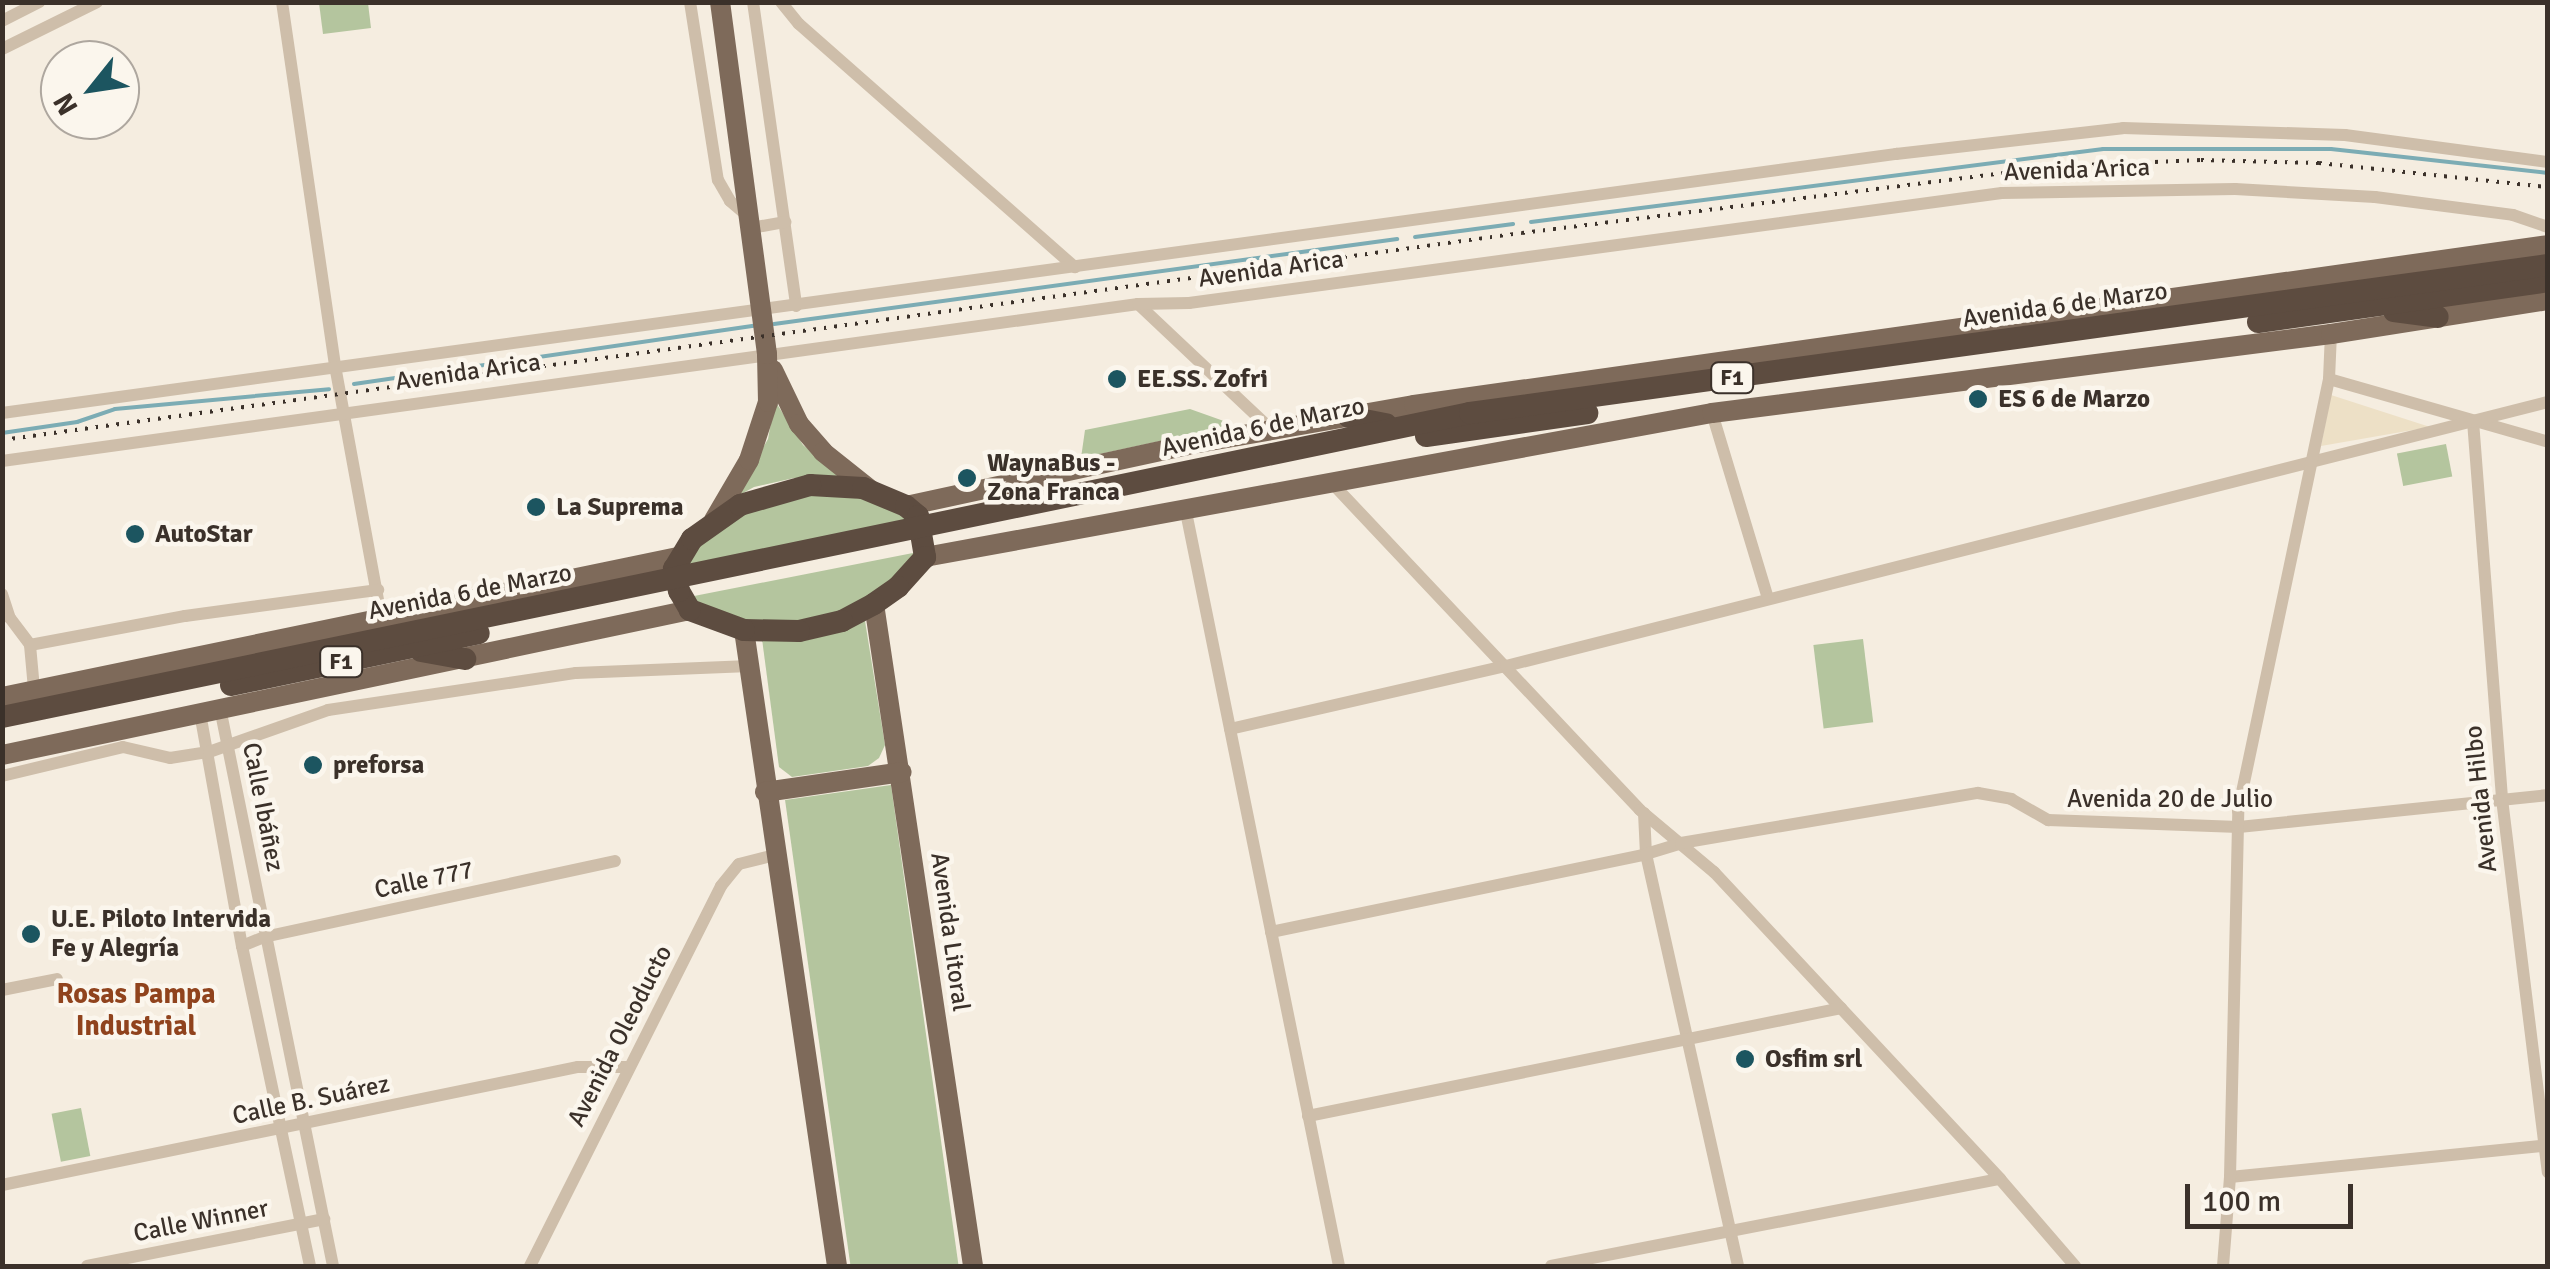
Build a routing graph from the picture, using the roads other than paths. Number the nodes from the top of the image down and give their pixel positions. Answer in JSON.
{"nodes":[{"id":1,"x":38,"y":2,"type":"edge"},
{"id":2,"x":97,"y":2,"type":"edge"},
{"id":3,"x":282,"y":2,"type":"edge"},
{"id":4,"x":690,"y":2,"type":"edge"},
{"id":5,"x":720,"y":2,"type":"edge"},
{"id":6,"x":753,"y":2,"type":"edge"},
{"id":7,"x":781,"y":2,"type":"edge"},
{"id":8,"x":25,"y":10,"type":"junction"},
{"id":9,"x":2,"y":21,"type":"edge"},
{"id":10,"x":36,"y":33,"type":"junction"},
{"id":11,"x":2,"y":50,"type":"edge"},
{"id":12,"x":2548,"y":162,"type":"edge"},
{"id":13,"x":750,"y":222,"type":"junction"},
{"id":14,"x":785,"y":222,"type":"junction"},
{"id":15,"x":2548,"y":227,"type":"edge"},
{"id":16,"x":2548,"y":246,"type":"edge"},
{"id":17,"x":2548,"y":265,"type":"edge"},
{"id":18,"x":1075,"y":267,"type":"junction"},
{"id":19,"x":2548,"y":281,"type":"edge"},
{"id":20,"x":2548,"y":300,"type":"edge"},
{"id":21,"x":1138,"y":304,"type":"junction"},
{"id":22,"x":796,"y":306,"type":"junction"},
{"id":23,"x":2366,"y":307,"type":"junction"},
{"id":24,"x":762,"y":310,"type":"junction"},
{"id":25,"x":2438,"y":317,"type":"junction"},
{"id":26,"x":2331,"y":334,"type":"junction"},
{"id":27,"x":767,"y":354,"type":"junction"},
{"id":28,"x":336,"y":371,"type":"junction"},
{"id":29,"x":2328,"y":379,"type":"junction"},
{"id":30,"x":2548,"y":402,"type":"edge"},
{"id":31,"x":346,"y":412,"type":"junction"},
{"id":32,"x":1712,"y":413,"type":"junction"},
{"id":33,"x":2,"y":414,"type":"edge"},
{"id":34,"x":1349,"y":417,"type":"junction"},
{"id":35,"x":2473,"y":421,"type":"junction"},
{"id":36,"x":1399,"y":426,"type":"junction"},
{"id":37,"x":1273,"y":430,"type":"junction"},
{"id":38,"x":2548,"y":442,"type":"edge"},
{"id":39,"x":2,"y":461,"type":"edge"},
{"id":40,"x":2310,"y":461,"type":"junction"},
{"id":41,"x":1330,"y":481,"type":"junction"},
{"id":42,"x":872,"y":491,"type":"junction"},
{"id":43,"x":906,"y":506,"type":"junction"},
{"id":44,"x":1186,"y":507,"type":"junction"},
{"id":45,"x":714,"y":520,"type":"junction"},
{"id":46,"x":925,"y":542,"type":"junction"},
{"id":47,"x":680,"y":585,"type":"junction"},
{"id":48,"x":378,"y":590,"type":"junction"},
{"id":49,"x":2,"y":594,"type":"edge"},
{"id":50,"x":1768,"y":598,"type":"junction"},
{"id":51,"x":874,"y":604,"type":"junction"},
{"id":52,"x":382,"y":617,"type":"junction"},
{"id":53,"x":744,"y":630,"type":"junction"},
{"id":54,"x":30,"y":645,"type":"junction"},
{"id":55,"x":408,"y":648,"type":"junction"},
{"id":56,"x":464,"y":659,"type":"junction"},
{"id":57,"x":750,"y":666,"type":"junction"},
{"id":58,"x":1506,"y":666,"type":"junction"},
{"id":59,"x":34,"y":689,"type":"junction"},
{"id":60,"x":2,"y":697,"type":"edge"},
{"id":61,"x":210,"y":710,"type":"junction"},
{"id":62,"x":2,"y":717,"type":"edge"},
{"id":63,"x":1230,"y":729,"type":"junction"},
{"id":64,"x":2,"y":732,"type":"edge"},
{"id":65,"x":229,"y":748,"type":"junction"},
{"id":66,"x":209,"y":752,"type":"junction"},
{"id":67,"x":2,"y":756,"type":"edge"},
{"id":68,"x":902,"y":772,"type":"junction"},
{"id":69,"x":2,"y":776,"type":"edge"},
{"id":70,"x":765,"y":792,"type":"junction"},
{"id":71,"x":2548,"y":795,"type":"edge"},
{"id":72,"x":2502,"y":799,"type":"junction"},
{"id":73,"x":1644,"y":813,"type":"junction"},
{"id":74,"x":2239,"y":827,"type":"junction"},
{"id":75,"x":1681,"y":843,"type":"junction"},
{"id":76,"x":1646,"y":854,"type":"junction"},
{"id":77,"x":775,"y":855,"type":"junction"},
{"id":78,"x":615,"y":861,"type":"dead end"},
{"id":79,"x":1271,"y":932,"type":"junction"},
{"id":80,"x":264,"y":937,"type":"junction"},
{"id":81,"x":242,"y":946,"type":"junction"},
{"id":82,"x":57,"y":978,"type":"dead end"},
{"id":83,"x":2,"y":990,"type":"edge"},
{"id":84,"x":1841,"y":1008,"type":"junction"},
{"id":85,"x":1690,"y":1042,"type":"junction"},
{"id":86,"x":629,"y":1067,"type":"junction"},
{"id":87,"x":1308,"y":1116,"type":"junction"},
{"id":88,"x":303,"y":1124,"type":"junction"},
{"id":89,"x":282,"y":1129,"type":"junction"},
{"id":90,"x":2546,"y":1145,"type":"edge"},
{"id":91,"x":2548,"y":1172,"type":"edge"},
{"id":92,"x":2230,"y":1177,"type":"junction"},
{"id":93,"x":2000,"y":1179,"type":"junction"},
{"id":94,"x":2,"y":1185,"type":"edge"},
{"id":95,"x":324,"y":1219,"type":"junction"},
{"id":96,"x":301,"y":1223,"type":"junction"},
{"id":97,"x":1730,"y":1231,"type":"junction"},
{"id":98,"x":87,"y":1266,"type":"edge"},
{"id":99,"x":310,"y":1266,"type":"edge"},
{"id":100,"x":333,"y":1266,"type":"edge"},
{"id":101,"x":530,"y":1266,"type":"edge"},
{"id":102,"x":837,"y":1266,"type":"edge"},
{"id":103,"x":973,"y":1266,"type":"edge"},
{"id":104,"x":1338,"y":1266,"type":"edge"},
{"id":105,"x":1551,"y":1266,"type":"edge"},
{"id":106,"x":1738,"y":1266,"type":"edge"},
{"id":107,"x":2075,"y":1266,"type":"edge"},
{"id":108,"x":2223,"y":1266,"type":"edge"}],
"edges":[{"from":1,"to":8,"type":"street"},
{"from":2,"to":10,"type":"street"},
{"from":3,"to":28,"type":"street"},
{"from":4,"to":13,"type":"street"},
{"from":5,"to":13,"type":"main road"},
{"from":6,"to":14,"type":"street"},
{"from":7,"to":18,"type":"street"},
{"from":8,"to":9,"type":"street"},
{"from":8,"to":10,"type":"street"},
{"from":10,"to":11,"type":"street"},
{"from":12,"to":18,"type":"street","name":"Avenida Arica"},
{"from":13,"to":14,"type":"street"},
{"from":13,"to":24,"type":"main road"},
{"from":14,"to":22,"type":"street"},
{"from":15,"to":21,"type":"street","name":"Avenida Arica"},
{"from":16,"to":34,"type":"main road","name":"Avenida 6 de Marzo"},
{"from":17,"to":36,"type":"highway","name":"Avenida 6 de Marzo","number":"F1"},
{"from":18,"to":22,"type":"street","name":"Avenida Arica"},
{"from":19,"to":23,"type":"highway","name":"Avenida 6 de Marzo","number":"F1"},
{"from":20,"to":25,"type":"main road","name":"Avenida 6 de Marzo"},
{"from":21,"to":27,"type":"street","name":"Avenida Arica"},
{"from":21,"to":37,"type":"street"},
{"from":22,"to":24,"type":"street","name":"Avenida Arica"},
{"from":23,"to":25,"type":"highway"},
{"from":23,"to":46,"type":"highway","name":"Avenida 6 de Marzo","number":"F1"},
{"from":24,"to":27,"type":"main road"},
{"from":24,"to":28,"type":"street","name":"Avenida Arica"},
{"from":25,"to":26,"type":"main road","name":"Avenida 6 de Marzo"},
{"from":26,"to":29,"type":"street"},
{"from":26,"to":32,"type":"main road","name":"Avenida 6 de Marzo"},
{"from":27,"to":31,"type":"street","name":"Avenida Arica"},
{"from":27,"to":42,"type":"main road"},
{"from":27,"to":45,"type":"main road"},
{"from":28,"to":31,"type":"street"},
{"from":28,"to":33,"type":"street","name":"Avenida Arica"},
{"from":29,"to":35,"type":"street"},
{"from":29,"to":40,"type":"street"},
{"from":30,"to":35,"type":"street"},
{"from":31,"to":39,"type":"street","name":"Avenida Arica"},
{"from":31,"to":48,"type":"street"},
{"from":32,"to":41,"type":"main road","name":"Avenida 6 de Marzo"},
{"from":32,"to":50,"type":"street"},
{"from":34,"to":36,"type":"highway"},
{"from":34,"to":37,"type":"main road","name":"Avenida 6 de Marzo"},
{"from":35,"to":38,"type":"street"},
{"from":35,"to":40,"type":"street"},
{"from":35,"to":72,"type":"street","name":"Avenida Hilbo"},
{"from":36,"to":46,"type":"highway","name":"Avenida 6 de Marzo","number":"F1"},
{"from":37,"to":43,"type":"main road","name":"Avenida 6 de Marzo"},
{"from":40,"to":50,"type":"street"},
{"from":40,"to":74,"type":"street"},
{"from":41,"to":44,"type":"main road","name":"Avenida 6 de Marzo"},
{"from":41,"to":58,"type":"street"},
{"from":42,"to":43,"type":"highway"},
{"from":42,"to":45,"type":"highway"},
{"from":43,"to":46,"type":"highway"},
{"from":44,"to":46,"type":"main road","name":"Avenida 6 de Marzo"},
{"from":44,"to":63,"type":"street"},
{"from":45,"to":47,"type":"highway"},
{"from":46,"to":47,"type":"highway","name":"Avenida 6 de Marzo","number":"F1"},
{"from":46,"to":51,"type":"highway"},
{"from":47,"to":52,"type":"main road","name":"Avenida 6 de Marzo"},
{"from":47,"to":53,"type":"highway"},
{"from":47,"to":55,"type":"highway","name":"Avenida 6 de Marzo","number":"F1"},
{"from":47,"to":56,"type":"main road","name":"Avenida 6 de Marzo"},
{"from":47,"to":62,"type":"highway","name":"Avenida 6 de Marzo","number":"F1"},
{"from":48,"to":52,"type":"street"},
{"from":48,"to":54,"type":"street"},
{"from":49,"to":54,"type":"street"},
{"from":50,"to":58,"type":"street"},
{"from":51,"to":53,"type":"highway"},
{"from":51,"to":68,"type":"main road","name":"Avenida Litoral"},
{"from":52,"to":59,"type":"main road","name":"Avenida 6 de Marzo"},
{"from":53,"to":57,"type":"main road"},
{"from":54,"to":59,"type":"street"},
{"from":55,"to":56,"type":"highway"},
{"from":55,"to":64,"type":"highway","name":"Avenida 6 de Marzo","number":"F1"},
{"from":56,"to":61,"type":"main road","name":"Avenida 6 de Marzo"},
{"from":57,"to":65,"type":"street"},
{"from":57,"to":70,"type":"main road"},
{"from":58,"to":63,"type":"street"},
{"from":58,"to":73,"type":"street"},
{"from":59,"to":60,"type":"main road","name":"Avenida 6 de Marzo"},
{"from":61,"to":65,"type":"street","name":"Calle Ibáñez"},
{"from":61,"to":66,"type":"street","name":"Calle Ibáñez"},
{"from":61,"to":67,"type":"main road","name":"Avenida 6 de Marzo"},
{"from":63,"to":79,"type":"street"},
{"from":65,"to":66,"type":"street"},
{"from":65,"to":80,"type":"street","name":"Calle Ibáñez"},
{"from":66,"to":69,"type":"street"},
{"from":66,"to":81,"type":"street","name":"Calle Ibáñez"},
{"from":68,"to":70,"type":"main road"},
{"from":68,"to":103,"type":"main road","name":"Avenida Litoral"},
{"from":70,"to":77,"type":"main road"},
{"from":71,"to":72,"type":"street","name":"Avenida 20 de Julio"},
{"from":72,"to":74,"type":"street","name":"Avenida 20 de Julio"},
{"from":72,"to":90,"type":"street","name":"Avenida Hilbo"},
{"from":73,"to":75,"type":"street"},
{"from":73,"to":76,"type":"street"},
{"from":74,"to":75,"type":"street","name":"Avenida 20 de Julio"},
{"from":74,"to":92,"type":"street"},
{"from":75,"to":76,"type":"street","name":"Avenida 20 de Julio"},
{"from":75,"to":84,"type":"street"},
{"from":76,"to":79,"type":"street","name":"Avenida 20 de Julio"},
{"from":76,"to":85,"type":"street"},
{"from":77,"to":86,"type":"street","name":"Avenida Oleoducto"},
{"from":77,"to":102,"type":"main road"},
{"from":78,"to":80,"type":"street","name":"Calle 777"},
{"from":79,"to":87,"type":"street"},
{"from":80,"to":81,"type":"street","name":"Calle 777"},
{"from":80,"to":88,"type":"street","name":"Calle Ibáñez"},
{"from":81,"to":89,"type":"street","name":"Calle Ibáñez"},
{"from":82,"to":83,"type":"street"},
{"from":84,"to":85,"type":"street"},
{"from":84,"to":93,"type":"street"},
{"from":85,"to":87,"type":"street"},
{"from":85,"to":97,"type":"street"},
{"from":86,"to":88,"type":"street","name":"Calle B. Suárez"},
{"from":86,"to":101,"type":"street","name":"Avenida Oleoducto"},
{"from":87,"to":104,"type":"street"},
{"from":88,"to":89,"type":"street","name":"Calle B. Suárez"},
{"from":88,"to":95,"type":"street","name":"Calle Ibáñez"},
{"from":89,"to":94,"type":"street","name":"Calle B. Suárez"},
{"from":89,"to":96,"type":"street","name":"Calle Ibáñez"},
{"from":90,"to":91,"type":"street","name":"Avenida Hilbo"},
{"from":90,"to":92,"type":"street"},
{"from":92,"to":108,"type":"street"},
{"from":93,"to":97,"type":"street"},
{"from":93,"to":107,"type":"street"},
{"from":95,"to":96,"type":"street","name":"Calle Winner"},
{"from":95,"to":100,"type":"street","name":"Calle Ibáñez"},
{"from":96,"to":98,"type":"street","name":"Calle Winner"},
{"from":96,"to":99,"type":"street","name":"Calle Ibáñez"},
{"from":97,"to":105,"type":"street"},
{"from":97,"to":106,"type":"street"}]}
